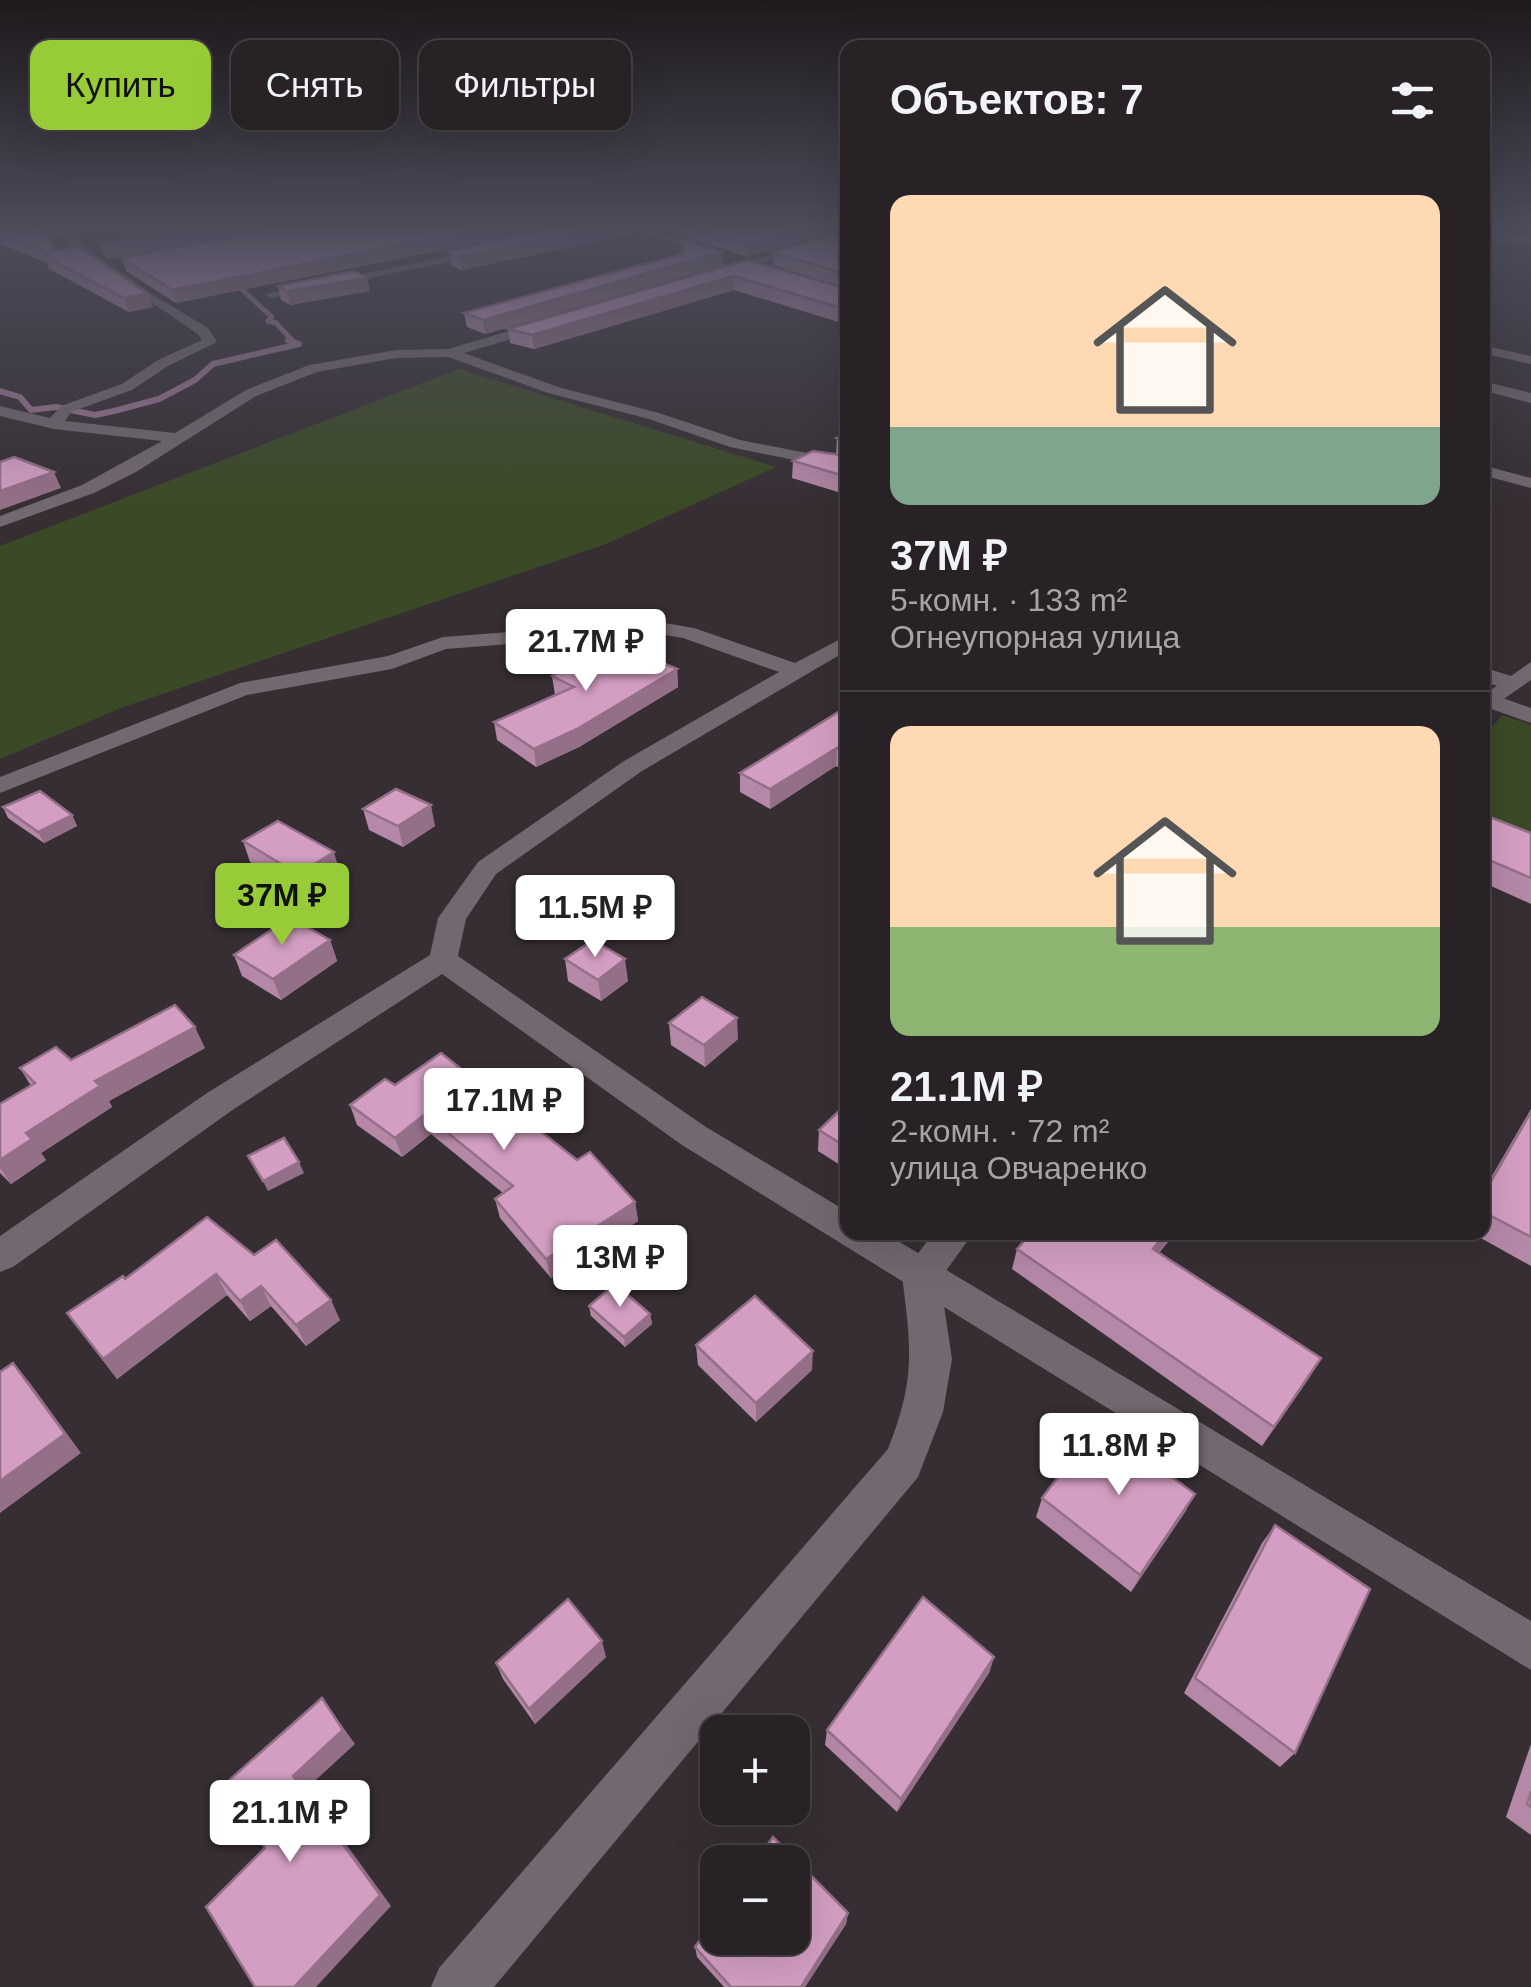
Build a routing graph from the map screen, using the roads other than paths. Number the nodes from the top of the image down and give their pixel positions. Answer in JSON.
{"nodes":[{"id":1,"x":192,"y":322,"type":"edge"},
{"id":2,"x":554,"y":322,"type":"edge"},
{"id":3,"x":1490,"y":350,"type":"edge"},
{"id":4,"x":449,"y":354,"type":"junction"},
{"id":5,"x":1531,"y":360,"type":"edge"},
{"id":6,"x":1490,"y":387,"type":"edge"},
{"id":7,"x":1531,"y":398,"type":"edge"},
{"id":8,"x":0,"y":412,"type":"edge"},
{"id":9,"x":54,"y":424,"type":"junction"},
{"id":10,"x":178,"y":438,"type":"junction"},
{"id":11,"x":840,"y":464,"type":"edge"},
{"id":12,"x":1490,"y":472,"type":"edge"},
{"id":13,"x":1531,"y":483,"type":"edge"},
{"id":14,"x":0,"y":522,"type":"edge"},
{"id":15,"x":840,"y":645,"type":"edge"},
{"id":16,"x":794,"y":670,"type":"junction"},
{"id":17,"x":1490,"y":674,"type":"edge"},
{"id":18,"x":1522,"y":676,"type":"edge"},
{"id":19,"x":1490,"y":702,"type":"edge"},
{"id":20,"x":1490,"y":705,"type":"edge"},
{"id":21,"x":1531,"y":716,"type":"edge"},
{"id":22,"x":0,"y":786,"type":"edge"},
{"id":23,"x":443,"y":960,"type":"junction"},
{"id":24,"x":840,"y":1225,"type":"edge"},
{"id":25,"x":865,"y":1240,"type":"edge"},
{"id":26,"x":949,"y":1240,"type":"edge"},
{"id":27,"x":0,"y":1256,"type":"edge"},
{"id":28,"x":921,"y":1274,"type":"junction"},
{"id":29,"x":1531,"y":1647,"type":"edge"},
{"id":30,"x":458,"y":1987,"type":"edge"}],
"edges":[{"from":1,"to":9,"type":"street"},
{"from":2,"to":4,"type":"street"},
{"from":3,"to":5,"type":"street"},
{"from":4,"to":10,"type":"street"},
{"from":4,"to":11,"type":"street"},
{"from":6,"to":7,"type":"street"},
{"from":8,"to":9,"type":"street"},
{"from":9,"to":10,"type":"street"},
{"from":10,"to":14,"type":"street"},
{"from":12,"to":13,"type":"street"},
{"from":15,"to":16,"type":"street"},
{"from":16,"to":22,"type":"street"},
{"from":16,"to":23,"type":"street"},
{"from":17,"to":18,"type":"street"},
{"from":18,"to":19,"type":"street"},
{"from":20,"to":21,"type":"street"},
{"from":23,"to":24,"type":"street"},
{"from":23,"to":27,"type":"street"},
{"from":25,"to":28,"type":"street"},
{"from":26,"to":28,"type":"street"},
{"from":28,"to":29,"type":"street"},
{"from":28,"to":30,"type":"street"}]}
